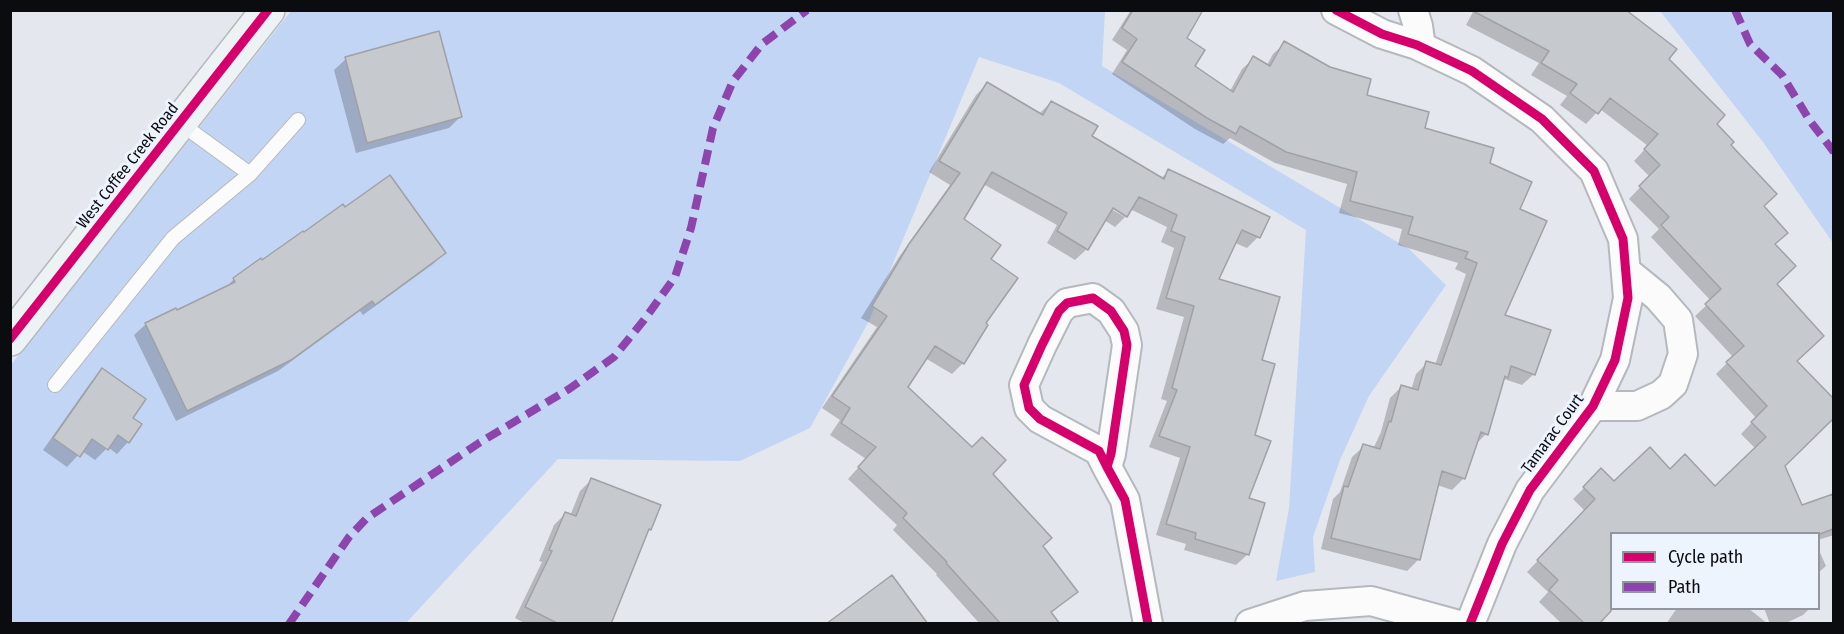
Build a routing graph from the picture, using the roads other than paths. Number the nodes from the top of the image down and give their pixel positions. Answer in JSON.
{"nodes":[{"id":1,"x":268,"y":10,"type":"edge"},
{"id":2,"x":1336,"y":10,"type":"edge"},
{"id":3,"x":1413,"y":10,"type":"edge"},
{"id":4,"x":1421,"y":47,"type":"junction"},
{"id":5,"x":298,"y":120,"type":"dead end"},
{"id":6,"x":180,"y":123,"type":"junction"},
{"id":7,"x":250,"y":174,"type":"junction"},
{"id":8,"x":1626,"y":270,"type":"junction"},
{"id":9,"x":10,"y":339,"type":"edge"},
{"id":10,"x":55,"y":385,"type":"dead end"},
{"id":11,"x":1593,"y":406,"type":"junction"},
{"id":12,"x":1107,"y":467,"type":"junction"},
{"id":13,"x":1455,"y":623,"type":"edge"},
{"id":14,"x":1148,"y":624,"type":"edge"},
{"id":15,"x":1250,"y":624,"type":"edge"}],
"edges":[{"from":1,"to":6,"type":"street","name":"West Coffee Creek Road"},
{"from":2,"to":4,"type":"street","name":"Tamarac Court"},
{"from":3,"to":4,"type":"street"},
{"from":4,"to":8,"type":"street","name":"Tamarac Court"},
{"from":5,"to":7,"type":"lane"},
{"from":6,"to":7,"type":"lane"},
{"from":6,"to":9,"type":"street","name":"West Coffee Creek Road"},
{"from":7,"to":10,"type":"lane"},
{"from":8,"to":11,"type":"street","name":"Tamarac Court"},
{"from":8,"to":11,"type":"street"},
{"from":11,"to":13,"type":"street","name":"Tamarac Court"},
{"from":12,"to":12,"type":"street"},
{"from":12,"to":14,"type":"street"},
{"from":13,"to":15,"type":"street"}]}
